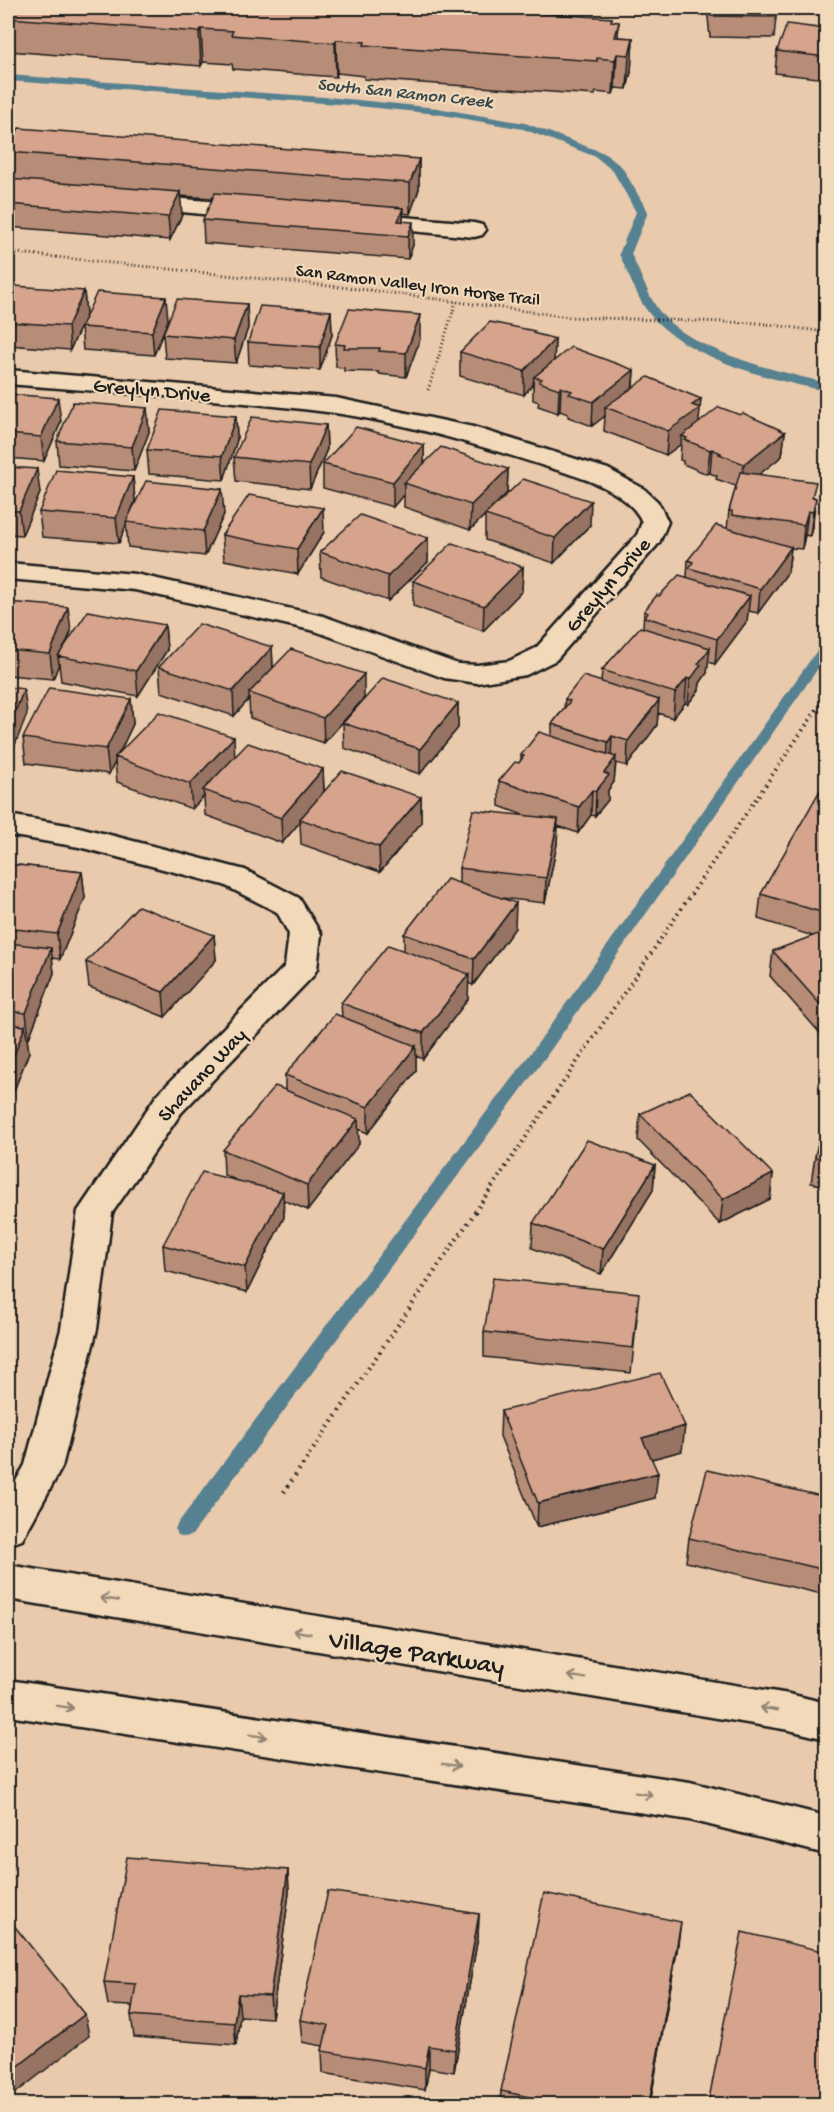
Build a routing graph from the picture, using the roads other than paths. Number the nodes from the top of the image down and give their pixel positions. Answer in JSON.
{"nodes":[{"id":1,"x":115,"y":200,"type":"edge"},
{"id":2,"x":270,"y":213,"type":"edge"},
{"id":3,"x":342,"y":219,"type":"edge"},
{"id":4,"x":474,"y":230,"type":"dead end"},
{"id":5,"x":8,"y":377,"type":"edge"},
{"id":6,"x":8,"y":572,"type":"edge"},
{"id":7,"x":8,"y":825,"type":"edge"},
{"id":8,"x":8,"y":1529,"type":"edge"},
{"id":9,"x":8,"y":1582,"type":"edge"},
{"id":10,"x":8,"y":1698,"type":"edge"},
{"id":11,"x":826,"y":1721,"type":"edge"},
{"id":12,"x":826,"y":1834,"type":"edge"}],
"edges":[{"from":1,"to":2,"type":"street"},
{"from":3,"to":4,"type":"street"},
{"from":5,"to":6,"type":"street","name":"Greylyn Drive"},
{"from":7,"to":8,"type":"street","name":"Shavano Way"},
{"from":11,"to":9,"type":"street","name":"Village Parkway","one_way":true},
{"from":10,"to":12,"type":"street","one_way":true}]}
